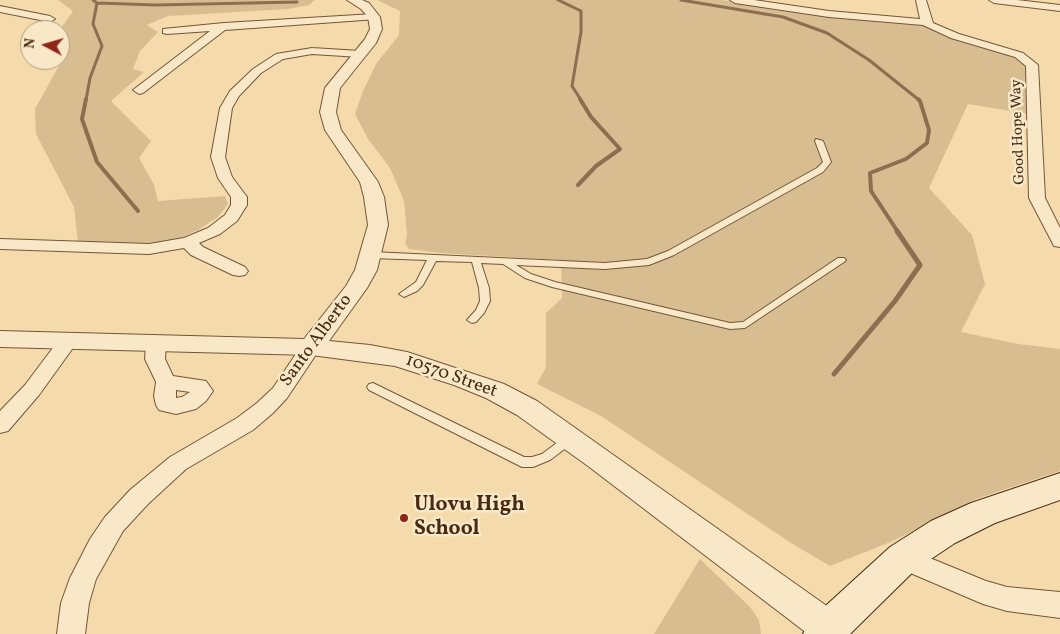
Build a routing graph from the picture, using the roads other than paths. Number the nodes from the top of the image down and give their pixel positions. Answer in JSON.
{"nodes":[{"id":1,"x":353,"y":0,"type":"edge"},
{"id":2,"x":735,"y":0,"type":"edge"},
{"id":3,"x":921,"y":0,"type":"edge"},
{"id":4,"x":994,"y":0,"type":"edge"},
{"id":5,"x":1060,"y":8,"type":"edge"},
{"id":6,"x":0,"y":9,"type":"edge"},
{"id":7,"x":374,"y":17,"type":"junction"},
{"id":8,"x":50,"y":19,"type":"dead end"},
{"id":9,"x":926,"y":22,"type":"junction"},
{"id":10,"x":224,"y":26,"type":"junction"},
{"id":11,"x":167,"y":31,"type":"dead end"},
{"id":12,"x":360,"y":54,"type":"junction"},
{"id":13,"x":139,"y":90,"type":"dead end"},
{"id":14,"x":819,"y":141,"type":"dead end"},
{"id":15,"x":188,"y":242,"type":"junction"},
{"id":16,"x":1060,"y":242,"type":"edge"},
{"id":17,"x":0,"y":244,"type":"edge"},
{"id":18,"x":372,"y":256,"type":"junction"},
{"id":19,"x":433,"y":258,"type":"junction"},
{"id":20,"x":476,"y":260,"type":"junction"},
{"id":21,"x":841,"y":260,"type":"dead end"},
{"id":22,"x":504,"y":262,"type":"junction"},
{"id":23,"x":240,"y":271,"type":"dead end"},
{"id":24,"x":404,"y":294,"type":"dead end"},
{"id":25,"x":472,"y":320,"type":"dead end"},
{"id":26,"x":0,"y":339,"type":"edge"},
{"id":27,"x":68,"y":341,"type":"junction"},
{"id":28,"x":156,"y":343,"type":"junction"},
{"id":29,"x":311,"y":347,"type":"junction"},
{"id":30,"x":166,"y":382,"type":"dead end"},
{"id":31,"x":374,"y":388,"type":"dead end"},
{"id":32,"x":0,"y":425,"type":"edge"},
{"id":33,"x":570,"y":439,"type":"junction"},
{"id":34,"x":1060,"y":486,"type":"edge"},
{"id":35,"x":903,"y":558,"type":"junction"},
{"id":36,"x":1060,"y":605,"type":"edge"},
{"id":37,"x":826,"y":631,"type":"edge"},
{"id":38,"x":71,"y":634,"type":"edge"}],
"edges":[{"from":1,"to":7,"type":"street"},
{"from":2,"to":9,"type":"street"},
{"from":3,"to":9,"type":"street"},
{"from":4,"to":5,"type":"street"},
{"from":6,"to":8,"type":"street"},
{"from":7,"to":10,"type":"street"},
{"from":7,"to":12,"type":"street","name":"Santo Alberto"},
{"from":9,"to":16,"type":"street","name":"Good Hope Way"},
{"from":10,"to":11,"type":"street"},
{"from":10,"to":13,"type":"street"},
{"from":12,"to":15,"type":"street"},
{"from":12,"to":18,"type":"street","name":"Santo Alberto"},
{"from":14,"to":22,"type":"lane"},
{"from":15,"to":17,"type":"street"},
{"from":15,"to":23,"type":"street"},
{"from":18,"to":19,"type":"lane"},
{"from":18,"to":29,"type":"street","name":"Santo Alberto"},
{"from":19,"to":20,"type":"lane"},
{"from":19,"to":24,"type":"lane"},
{"from":20,"to":22,"type":"lane"},
{"from":20,"to":25,"type":"lane"},
{"from":21,"to":22,"type":"lane"},
{"from":26,"to":27,"type":"street","name":"10570 Street"},
{"from":27,"to":28,"type":"street","name":"10570 Street"},
{"from":27,"to":32,"type":"street"},
{"from":28,"to":29,"type":"street","name":"10570 Street"},
{"from":28,"to":30,"type":"street"},
{"from":29,"to":33,"type":"street","name":"10570 Street"},
{"from":29,"to":38,"type":"street","name":"Santo Alberto"},
{"from":31,"to":33,"type":"lane"},
{"from":33,"to":37,"type":"street","name":"10570 Street"},
{"from":34,"to":35,"type":"main road"},
{"from":35,"to":36,"type":"street"},
{"from":35,"to":37,"type":"main road"}]}
